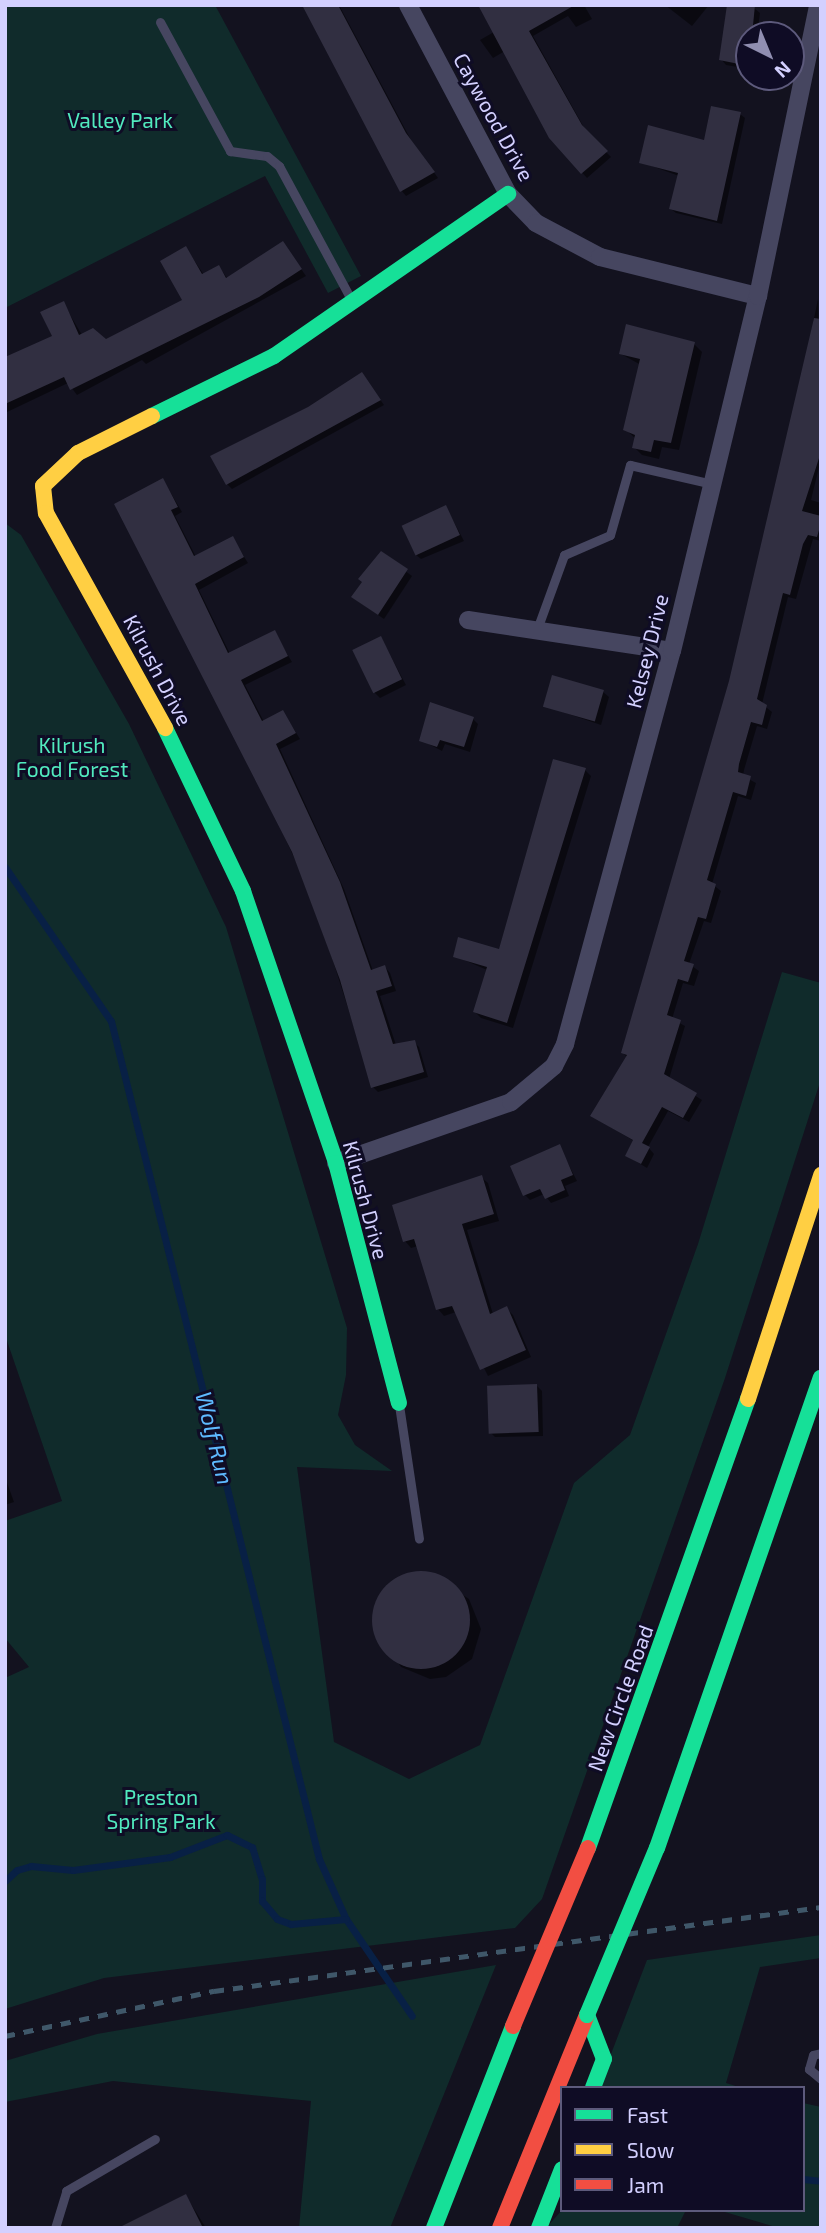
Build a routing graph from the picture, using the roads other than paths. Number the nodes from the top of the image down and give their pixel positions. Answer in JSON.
{"nodes":[{"id":1,"x":408,"y":5,"type":"edge"},
{"id":2,"x":818,"y":5,"type":"edge"},
{"id":3,"x":160,"y":22,"type":"dead end"},
{"id":4,"x":508,"y":194,"type":"junction"},
{"id":5,"x":758,"y":296,"type":"junction"},
{"id":6,"x":353,"y":304,"type":"junction"},
{"id":7,"x":712,"y":484,"type":"junction"},
{"id":8,"x":468,"y":620,"type":"dead end"},
{"id":9,"x":536,"y":632,"type":"junction"},
{"id":10,"x":672,"y":651,"type":"junction"},
{"id":11,"x":336,"y":1163,"type":"junction"},
{"id":12,"x":821,"y":1175,"type":"edge"},
{"id":13,"x":821,"y":1378,"type":"edge"},
{"id":14,"x":399,"y":1403,"type":"joint"},
{"id":15,"x":419,"y":1539,"type":"dead end"},
{"id":16,"x":587,"y":2015,"type":"junction"},
{"id":17,"x":821,"y":2053,"type":"edge"},
{"id":18,"x":821,"y":2080,"type":"edge"},
{"id":19,"x":594,"y":2086,"type":"edge"},
{"id":20,"x":155,"y":2139,"type":"dead end"},
{"id":21,"x":560,"y":2174,"type":"edge"},
{"id":22,"x":55,"y":2228,"type":"edge"},
{"id":23,"x":435,"y":2228,"type":"edge"},
{"id":24,"x":500,"y":2228,"type":"edge"},
{"id":25,"x":539,"y":2228,"type":"edge"}],
"edges":[{"from":1,"to":4,"type":"street","name":"Caywood Drive"},
{"from":2,"to":5,"type":"street","name":"Kelsey Drive"},
{"from":3,"to":6,"type":"lane"},
{"from":4,"to":5,"type":"street","name":"Caywood Drive"},
{"from":4,"to":6,"type":"main road","name":"Kilrush Drive"},
{"from":5,"to":7,"type":"street","name":"Kelsey Drive"},
{"from":6,"to":11,"type":"main road","name":"Kilrush Drive"},
{"from":7,"to":9,"type":"lane"},
{"from":7,"to":10,"type":"street","name":"Kelsey Drive"},
{"from":8,"to":9,"type":"street"},
{"from":9,"to":10,"type":"street"},
{"from":10,"to":11,"type":"street","name":"Kelsey Drive"},
{"from":11,"to":14,"type":"main road","name":"Kilrush Drive"},
{"from":12,"to":23,"type":"main road","name":"New Circle Road","bridge":true},
{"from":13,"to":16,"type":"main road","bridge":true},
{"from":14,"to":15,"type":"lane"},
{"from":16,"to":19,"type":"main road"},
{"from":16,"to":24,"type":"main road"},
{"from":17,"to":18,"type":"lane"},
{"from":20,"to":22,"type":"lane"},
{"from":21,"to":25,"type":"main road"}]}
